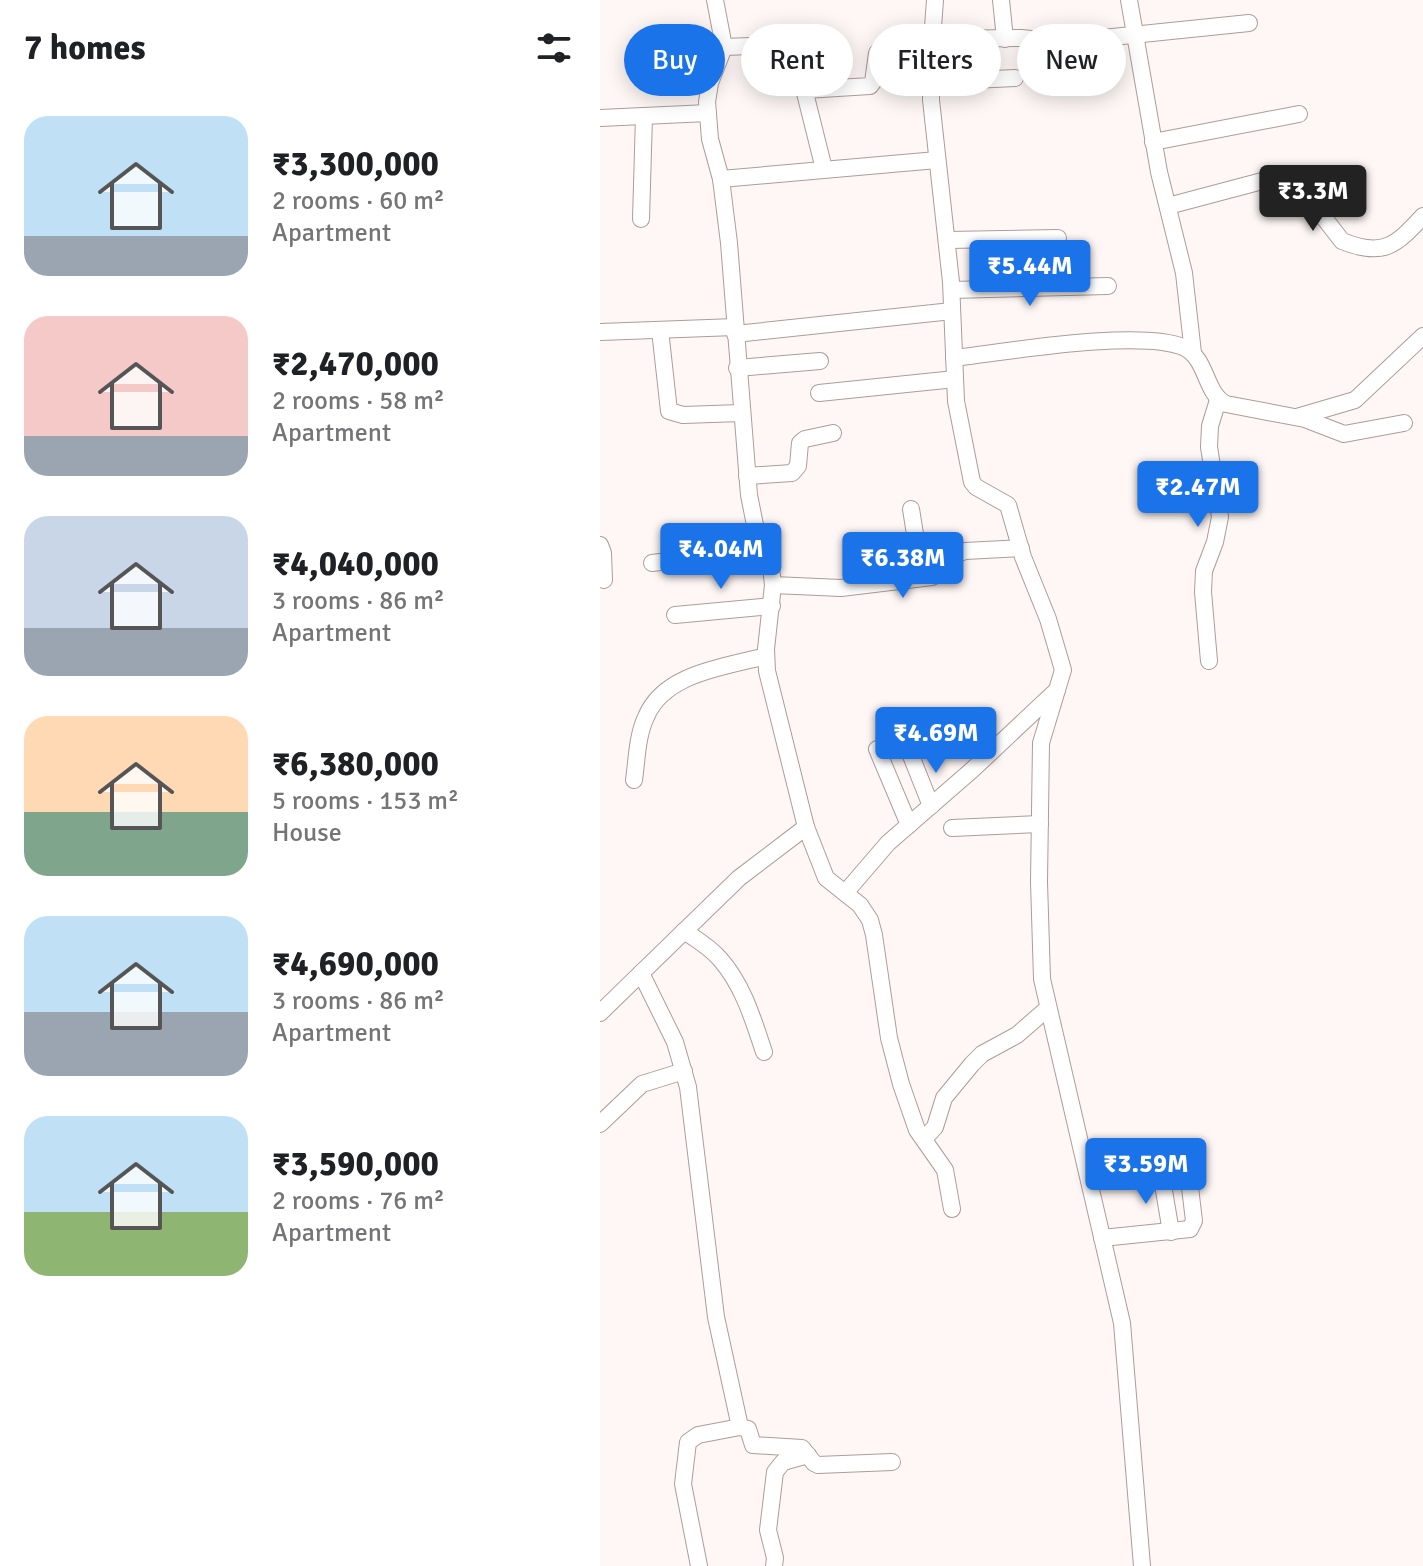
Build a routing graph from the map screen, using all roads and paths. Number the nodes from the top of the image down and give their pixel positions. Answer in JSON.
{"nodes":[{"id":1,"x":715,"y":0,"type":"edge"},
{"id":2,"x":935,"y":0,"type":"edge"},
{"id":3,"x":1001,"y":0,"type":"edge"},
{"id":4,"x":1129,"y":0,"type":"edge"},
{"id":5,"x":1249,"y":23,"type":"dead end"},
{"id":6,"x":720,"y":24,"type":"edge"},
{"id":7,"x":933,"y":24,"type":"edge"},
{"id":8,"x":1136,"y":36,"type":"junction"},
{"id":9,"x":1001,"y":39,"type":"edge"},
{"id":10,"x":1005,"y":39,"type":"junction"},
{"id":11,"x":1015,"y":78,"type":"dead end"},
{"id":12,"x":1001,"y":79,"type":"edge"},
{"id":13,"x":708,"y":96,"type":"edge"},
{"id":14,"x":806,"y":96,"type":"edge"},
{"id":15,"x":932,"y":96,"type":"edge"},
{"id":16,"x":708,"y":113,"type":"junction"},
{"id":17,"x":1299,"y":114,"type":"dead end"},
{"id":18,"x":644,"y":116,"type":"junction"},
{"id":19,"x":600,"y":118,"type":"edge"},
{"id":20,"x":1153,"y":142,"type":"junction"},
{"id":21,"x":937,"y":160,"type":"junction"},
{"id":22,"x":824,"y":169,"type":"junction"},
{"id":23,"x":721,"y":179,"type":"junction"},
{"id":24,"x":1168,"y":206,"type":"junction"},
{"id":25,"x":1423,"y":216,"type":"edge"},
{"id":26,"x":641,"y":219,"type":"dead end"},
{"id":27,"x":1058,"y":238,"type":"dead end"},
{"id":28,"x":948,"y":240,"type":"junction"},
{"id":29,"x":1108,"y":286,"type":"dead end"},
{"id":30,"x":952,"y":290,"type":"junction"},
{"id":31,"x":952,"y":311,"type":"junction"},
{"id":32,"x":660,"y":330,"type":"junction"},
{"id":33,"x":735,"y":331,"type":"junction"},
{"id":34,"x":600,"y":332,"type":"edge"},
{"id":35,"x":1423,"y":336,"type":"edge"},
{"id":36,"x":1193,"y":353,"type":"junction"},
{"id":37,"x":954,"y":358,"type":"junction"},
{"id":38,"x":820,"y":361,"type":"dead end"},
{"id":39,"x":737,"y":368,"type":"junction"},
{"id":40,"x":955,"y":379,"type":"junction"},
{"id":41,"x":819,"y":393,"type":"dead end"},
{"id":42,"x":1218,"y":400,"type":"junction"},
{"id":43,"x":741,"y":413,"type":"junction"},
{"id":44,"x":1295,"y":418,"type":"junction"},
{"id":45,"x":1404,"y":423,"type":"dead end"},
{"id":46,"x":833,"y":433,"type":"dead end"},
{"id":47,"x":747,"y":476,"type":"junction"},
{"id":48,"x":911,"y":509,"type":"dead end"},
{"id":49,"x":600,"y":545,"type":"edge"},
{"id":50,"x":1021,"y":548,"type":"junction"},
{"id":51,"x":769,"y":549,"type":"junction"},
{"id":52,"x":652,"y":563,"type":"dead end"},
{"id":53,"x":922,"y":578,"type":"junction"},
{"id":54,"x":604,"y":580,"type":"dead end"},
{"id":55,"x":773,"y":585,"type":"junction"},
{"id":56,"x":772,"y":606,"type":"junction"},
{"id":57,"x":675,"y":615,"type":"dead end"},
{"id":58,"x":766,"y":656,"type":"junction"},
{"id":59,"x":1209,"y":661,"type":"dead end"},
{"id":60,"x":1058,"y":689,"type":"junction"},
{"id":61,"x":902,"y":733,"type":"dead end"},
{"id":62,"x":877,"y":749,"type":"dead end"},
{"id":63,"x":634,"y":780,"type":"dead end"},
{"id":64,"x":931,"y":806,"type":"junction"},
{"id":65,"x":1040,"y":824,"type":"junction"},
{"id":66,"x":909,"y":825,"type":"junction"},
{"id":67,"x":806,"y":827,"type":"junction"},
{"id":68,"x":952,"y":828,"type":"dead end"},
{"id":69,"x":845,"y":893,"type":"junction"},
{"id":70,"x":684,"y":931,"type":"junction"},
{"id":71,"x":641,"y":973,"type":"junction"},
{"id":72,"x":1048,"y":1008,"type":"junction"},
{"id":73,"x":600,"y":1013,"type":"edge"},
{"id":74,"x":764,"y":1052,"type":"dead end"},
{"id":75,"x":684,"y":1071,"type":"junction"},
{"id":76,"x":600,"y":1124,"type":"edge"},
{"id":77,"x":924,"y":1139,"type":"junction"},
{"id":78,"x":1161,"y":1173,"type":"dead end"},
{"id":79,"x":1189,"y":1179,"type":"dead end"},
{"id":80,"x":952,"y":1209,"type":"dead end"},
{"id":81,"x":1171,"y":1232,"type":"junction"},
{"id":82,"x":1102,"y":1238,"type":"junction"},
{"id":83,"x":740,"y":1427,"type":"junction"},
{"id":84,"x":808,"y":1455,"type":"junction"},
{"id":85,"x":892,"y":1462,"type":"dead end"},
{"id":86,"x":699,"y":1566,"type":"edge"},
{"id":87,"x":774,"y":1566,"type":"edge"},
{"id":88,"x":1142,"y":1566,"type":"edge"}],
"edges":[{"from":1,"to":6,"type":"street"},
{"from":2,"to":7,"type":"street"},
{"from":3,"to":10,"type":"street"},
{"from":4,"to":8,"type":"street"},
{"from":5,"to":8,"type":"street"},
{"from":8,"to":10,"type":"street"},
{"from":8,"to":20,"type":"street"},
{"from":9,"to":10,"type":"street"},
{"from":11,"to":12,"type":"street"},
{"from":13,"to":16,"type":"street"},
{"from":14,"to":22,"type":"street"},
{"from":15,"to":21,"type":"street"},
{"from":16,"to":18,"type":"street"},
{"from":16,"to":23,"type":"street"},
{"from":17,"to":20,"type":"street"},
{"from":18,"to":19,"type":"street"},
{"from":18,"to":26,"type":"street"},
{"from":20,"to":24,"type":"street"},
{"from":21,"to":22,"type":"street"},
{"from":21,"to":28,"type":"street"},
{"from":22,"to":23,"type":"street"},
{"from":23,"to":33,"type":"street"},
{"from":24,"to":25,"type":"street"},
{"from":24,"to":36,"type":"street"},
{"from":27,"to":28,"type":"street"},
{"from":28,"to":30,"type":"street"},
{"from":29,"to":30,"type":"street"},
{"from":30,"to":31,"type":"street"},
{"from":31,"to":33,"type":"street"},
{"from":31,"to":37,"type":"street"},
{"from":32,"to":33,"type":"street"},
{"from":32,"to":34,"type":"street"},
{"from":32,"to":43,"type":"street"},
{"from":33,"to":39,"type":"street"},
{"from":35,"to":44,"type":"street"},
{"from":36,"to":37,"type":"street"},
{"from":36,"to":42,"type":"street"},
{"from":37,"to":40,"type":"street"},
{"from":38,"to":39,"type":"street"},
{"from":39,"to":43,"type":"street"},
{"from":40,"to":41,"type":"street"},
{"from":40,"to":50,"type":"street"},
{"from":42,"to":44,"type":"street"},
{"from":42,"to":59,"type":"street"},
{"from":43,"to":47,"type":"street"},
{"from":44,"to":45,"type":"street"},
{"from":46,"to":47,"type":"street"},
{"from":47,"to":51,"type":"street"},
{"from":48,"to":53,"type":"street"},
{"from":49,"to":54,"type":"street"},
{"from":50,"to":53,"type":"street"},
{"from":50,"to":60,"type":"street"},
{"from":51,"to":52,"type":"street"},
{"from":51,"to":55,"type":"street"},
{"from":53,"to":55,"type":"street"},
{"from":55,"to":56,"type":"street"},
{"from":56,"to":57,"type":"street"},
{"from":56,"to":58,"type":"street"},
{"from":58,"to":63,"type":"street"},
{"from":58,"to":67,"type":"street"},
{"from":60,"to":64,"type":"street"},
{"from":60,"to":65,"type":"street"},
{"from":61,"to":64,"type":"street"},
{"from":62,"to":66,"type":"street"},
{"from":64,"to":66,"type":"street"},
{"from":65,"to":68,"type":"street"},
{"from":65,"to":72,"type":"street"},
{"from":66,"to":69,"type":"street"},
{"from":67,"to":69,"type":"street"},
{"from":67,"to":70,"type":"street"},
{"from":69,"to":77,"type":"street"},
{"from":70,"to":71,"type":"street"},
{"from":70,"to":74,"type":"street"},
{"from":71,"to":73,"type":"street"},
{"from":71,"to":75,"type":"street"},
{"from":72,"to":77,"type":"street"},
{"from":72,"to":82,"type":"street"},
{"from":75,"to":76,"type":"street"},
{"from":75,"to":83,"type":"street"},
{"from":77,"to":80,"type":"street"},
{"from":78,"to":81,"type":"street"},
{"from":79,"to":81,"type":"street"},
{"from":81,"to":82,"type":"street"},
{"from":82,"to":88,"type":"street"},
{"from":83,"to":84,"type":"street"},
{"from":83,"to":86,"type":"street"},
{"from":84,"to":85,"type":"street"},
{"from":84,"to":87,"type":"street"}]}
